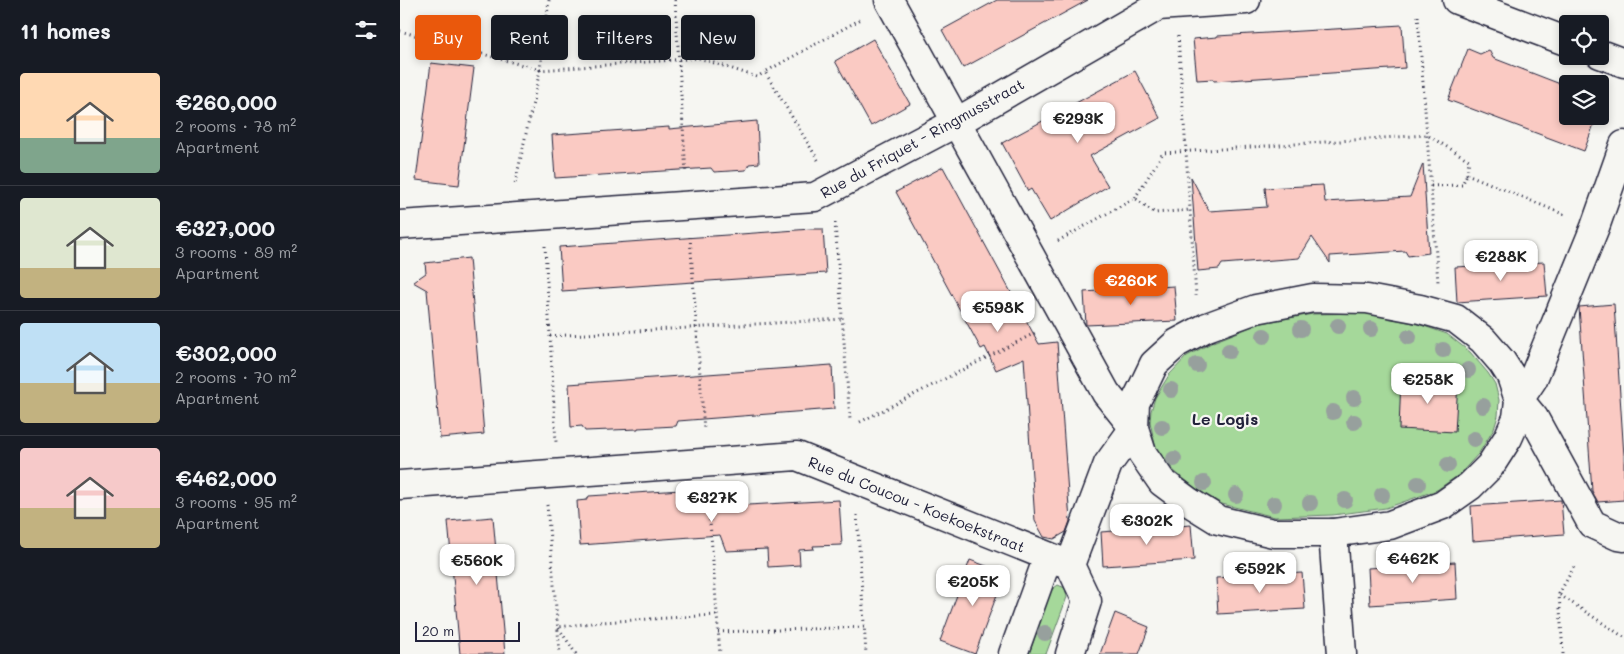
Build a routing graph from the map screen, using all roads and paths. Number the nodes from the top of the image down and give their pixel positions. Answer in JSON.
{"nodes":[{"id":1,"x":549,"y":0,"type":"edge"},
{"id":2,"x":675,"y":0,"type":"edge"},
{"id":3,"x":889,"y":0,"type":"edge"},
{"id":4,"x":1246,"y":0,"type":"edge"},
{"id":5,"x":1457,"y":0,"type":"edge"},
{"id":6,"x":866,"y":16,"type":"dead end"},
{"id":7,"x":1418,"y":16,"type":"dead end"},
{"id":8,"x":400,"y":31,"type":"edge"},
{"id":9,"x":1178,"y":33,"type":"dead end"},
{"id":10,"x":1559,"y":39,"type":"edge"},
{"id":11,"x":1609,"y":57,"type":"edge"},
{"id":12,"x":679,"y":59,"type":"junction"},
{"id":13,"x":1624,"y":63,"type":"edge"},
{"id":14,"x":540,"y":70,"type":"junction"},
{"id":15,"x":765,"y":72,"type":"junction"},
{"id":16,"x":957,"y":122,"type":"junction"},
{"id":17,"x":1427,"y":135,"type":"junction"},
{"id":18,"x":1624,"y":145,"type":"edge"},
{"id":19,"x":1185,"y":152,"type":"junction"},
{"id":20,"x":822,"y":167,"type":"dead end"},
{"id":21,"x":686,"y":173,"type":"dead end"},
{"id":22,"x":1467,"y":174,"type":"junction"},
{"id":23,"x":1431,"y":186,"type":"junction"},
{"id":24,"x":513,"y":192,"type":"dead end"},
{"id":25,"x":1135,"y":198,"type":"junction"},
{"id":26,"x":1190,"y":210,"type":"junction"},
{"id":27,"x":1566,"y":216,"type":"dead end"},
{"id":28,"x":836,"y":222,"type":"dead end"},
{"id":29,"x":400,"y":225,"type":"edge"},
{"id":30,"x":690,"y":230,"type":"dead end"},
{"id":31,"x":545,"y":244,"type":"dead end"},
{"id":32,"x":1051,"y":245,"type":"dead end"},
{"id":33,"x":1439,"y":289,"type":"dead end"},
{"id":34,"x":1196,"y":303,"type":"dead end"},
{"id":35,"x":843,"y":319,"type":"junction"},
{"id":36,"x":697,"y":328,"type":"junction"},
{"id":37,"x":1040,"y":330,"type":"dead end"},
{"id":38,"x":550,"y":336,"type":"junction"},
{"id":39,"x":1519,"y":400,"type":"junction"},
{"id":40,"x":850,"y":420,"type":"dead end"},
{"id":41,"x":860,"y":422,"type":"dead end"},
{"id":42,"x":1134,"y":428,"type":"junction"},
{"id":43,"x":704,"y":436,"type":"dead end"},
{"id":44,"x":556,"y":446,"type":"dead end"},
{"id":45,"x":400,"y":485,"type":"edge"},
{"id":46,"x":708,"y":493,"type":"dead end"},
{"id":47,"x":547,"y":498,"type":"dead end"},
{"id":48,"x":857,"y":512,"type":"dead end"},
{"id":49,"x":1333,"y":533,"type":"junction"},
{"id":50,"x":1624,"y":536,"type":"edge"},
{"id":51,"x":1059,"y":561,"type":"junction"},
{"id":52,"x":1575,"y":565,"type":"dead end"},
{"id":53,"x":1559,"y":594,"type":"junction"},
{"id":54,"x":717,"y":615,"type":"junction"},
{"id":55,"x":558,"y":627,"type":"junction"},
{"id":56,"x":864,"y":627,"type":"junction"},
{"id":57,"x":718,"y":632,"type":"junction"},
{"id":58,"x":1624,"y":637,"type":"edge"},
{"id":59,"x":560,"y":654,"type":"edge"},
{"id":60,"x":576,"y":654,"type":"edge"},
{"id":61,"x":720,"y":654,"type":"edge"},
{"id":62,"x":866,"y":654,"type":"edge"},
{"id":63,"x":1013,"y":654,"type":"edge"},
{"id":64,"x":1070,"y":654,"type":"edge"},
{"id":65,"x":1342,"y":654,"type":"edge"},
{"id":66,"x":1563,"y":654,"type":"edge"}],
"edges":[{"from":1,"to":14,"type":"path"},
{"from":2,"to":12,"type":"path"},
{"from":3,"to":16,"type":"street"},
{"from":4,"to":16,"type":"street","name":"Rue du Friquet - Ringmusstraat"},
{"from":5,"to":10,"type":"street"},
{"from":6,"to":15,"type":"path"},
{"from":7,"to":17,"type":"path"},
{"from":8,"to":14,"type":"path"},
{"from":9,"to":19,"type":"path"},
{"from":11,"to":13,"type":"street"},
{"from":12,"to":14,"type":"path"},
{"from":12,"to":15,"type":"path"},
{"from":12,"to":21,"type":"path"},
{"from":14,"to":24,"type":"path"},
{"from":15,"to":20,"type":"path"},
{"from":16,"to":29,"type":"street","name":"Rue du Friquet - Ringmusstraat"},
{"from":16,"to":42,"type":"street"},
{"from":17,"to":19,"type":"path"},
{"from":17,"to":22,"type":"path"},
{"from":17,"to":23,"type":"path"},
{"from":18,"to":39,"type":"street"},
{"from":19,"to":25,"type":"path"},
{"from":19,"to":26,"type":"path"},
{"from":22,"to":23,"type":"path"},
{"from":22,"to":27,"type":"path"},
{"from":23,"to":33,"type":"path"},
{"from":25,"to":26,"type":"path"},
{"from":25,"to":32,"type":"path"},
{"from":26,"to":34,"type":"path"},
{"from":28,"to":35,"type":"path"},
{"from":30,"to":36,"type":"path"},
{"from":31,"to":38,"type":"path"},
{"from":35,"to":36,"type":"path"},
{"from":35,"to":40,"type":"path"},
{"from":36,"to":38,"type":"path"},
{"from":36,"to":43,"type":"path"},
{"from":37,"to":41,"type":"path"},
{"from":38,"to":44,"type":"path"},
{"from":39,"to":42,"type":"street"},
{"from":39,"to":49,"type":"street"},
{"from":39,"to":50,"type":"street"},
{"from":42,"to":49,"type":"street"},
{"from":42,"to":51,"type":"street"},
{"from":45,"to":51,"type":"street","name":"Rue du Coucou - Koekoekstraat"},
{"from":46,"to":54,"type":"path"},
{"from":47,"to":55,"type":"path"},
{"from":48,"to":56,"type":"path"},
{"from":49,"to":65,"type":"street"},
{"from":51,"to":63,"type":"street"},
{"from":51,"to":64,"type":"street"},
{"from":52,"to":53,"type":"path"},
{"from":53,"to":58,"type":"path"},
{"from":53,"to":66,"type":"path"},
{"from":54,"to":55,"type":"path"},
{"from":54,"to":57,"type":"path"},
{"from":55,"to":59,"type":"path"},
{"from":55,"to":60,"type":"path"},
{"from":56,"to":57,"type":"path"},
{"from":56,"to":62,"type":"path"},
{"from":57,"to":61,"type":"path"}]}
